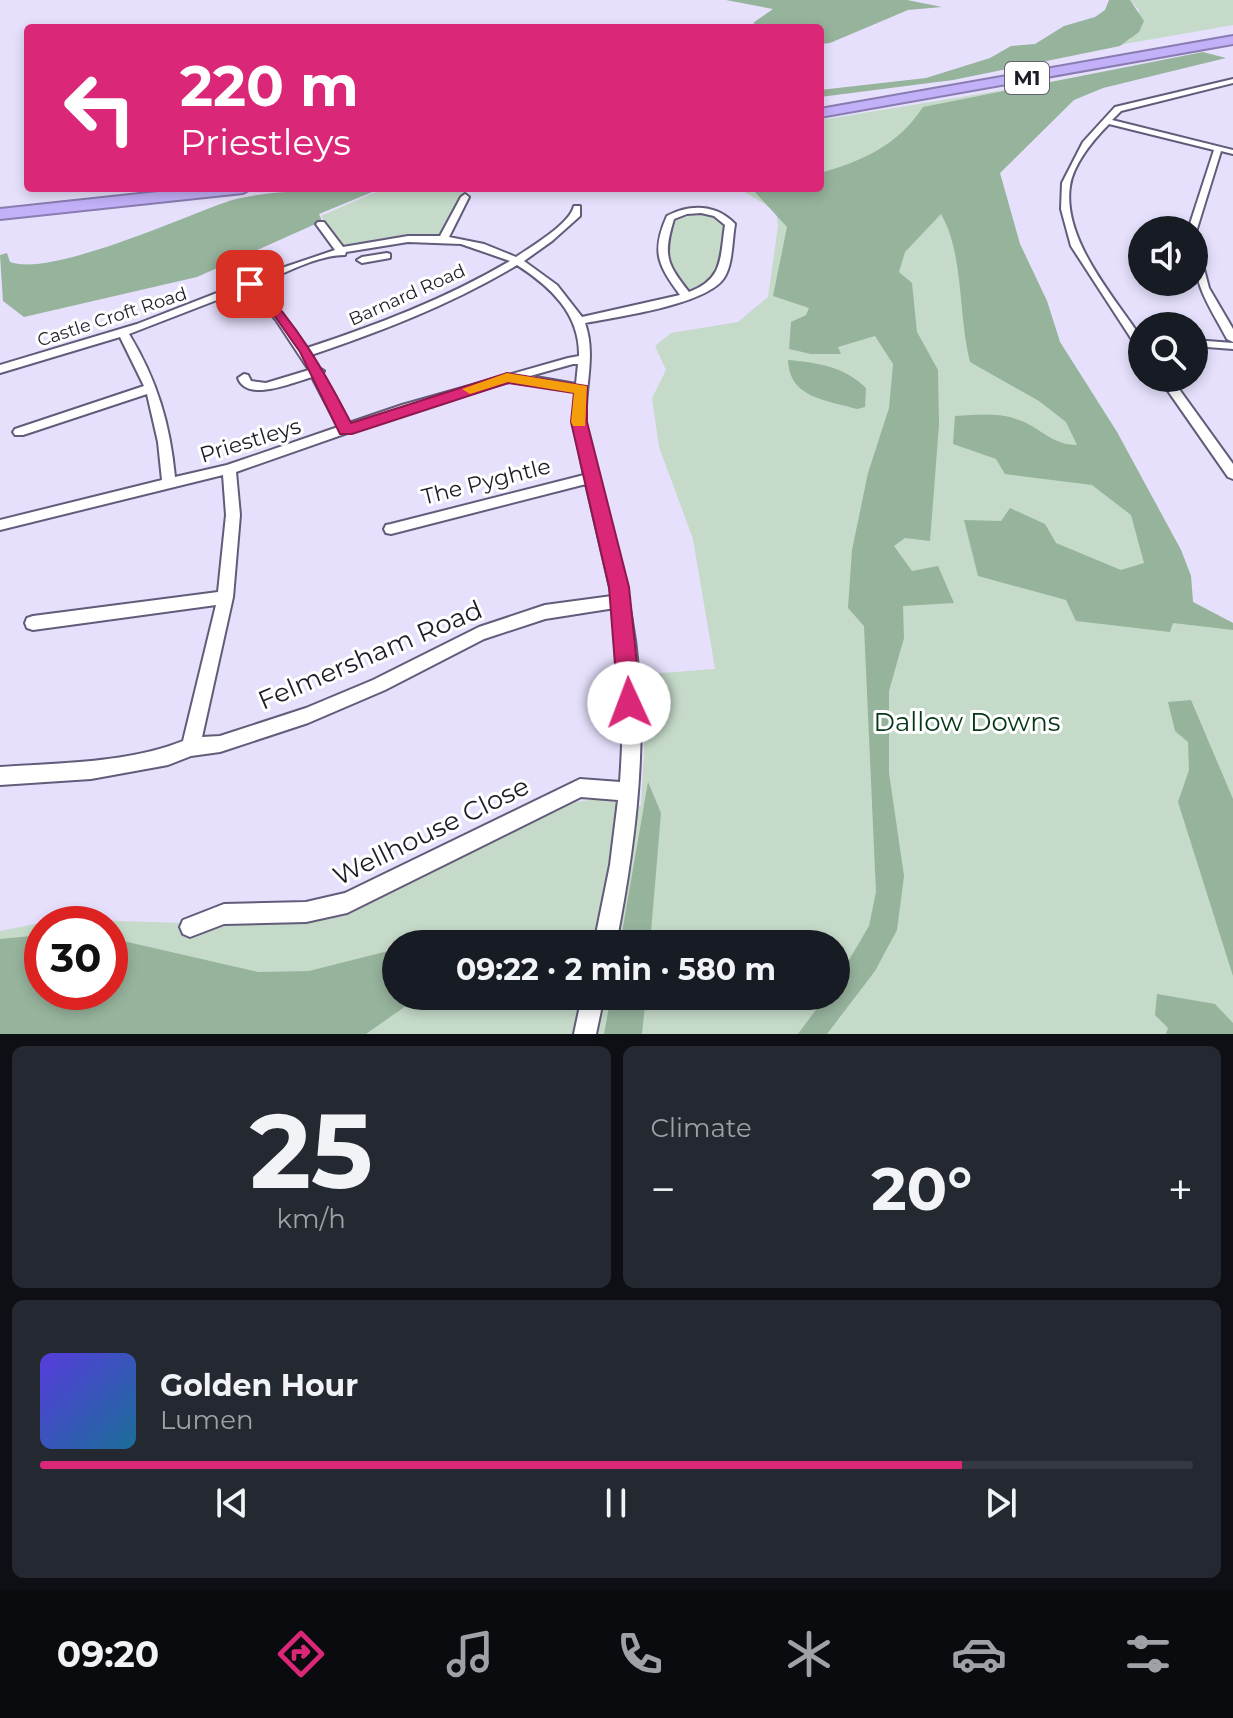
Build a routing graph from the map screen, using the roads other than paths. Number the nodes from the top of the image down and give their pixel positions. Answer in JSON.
{"nodes":[{"id":1,"x":1233,"y":33,"type":"edge"},
{"id":2,"x":1233,"y":40,"type":"edge"},
{"id":3,"x":1233,"y":81,"type":"edge"},
{"id":4,"x":824,"y":104,"type":"edge"},
{"id":5,"x":824,"y":112,"type":"edge"},
{"id":6,"x":1107,"y":121,"type":"junction"},
{"id":7,"x":1218,"y":149,"type":"junction"},
{"id":8,"x":1233,"y":152,"type":"edge"},
{"id":9,"x":133,"y":192,"type":"edge"},
{"id":10,"x":206,"y":192,"type":"edge"},
{"id":11,"x":465,"y":197,"type":"dead end"},
{"id":12,"x":0,"y":205,"type":"edge"},
{"id":13,"x":577,"y":208,"type":"dead end"},
{"id":14,"x":0,"y":214,"type":"edge"},
{"id":15,"x":1197,"y":216,"type":"edge"},
{"id":16,"x":321,"y":224,"type":"dead end"},
{"id":17,"x":443,"y":239,"type":"junction"},
{"id":18,"x":370,"y":245,"type":"junction"},
{"id":19,"x":342,"y":253,"type":"junction"},
{"id":20,"x":387,"y":256,"type":"dead end"},
{"id":21,"x":374,"y":257,"type":"junction"},
{"id":22,"x":362,"y":260,"type":"dead end"},
{"id":23,"x":516,"y":260,"type":"junction"},
{"id":24,"x":250,"y":284,"type":"junction"},
{"id":25,"x":1208,"y":295,"type":"edge"},
{"id":26,"x":686,"y":296,"type":"junction"},
{"id":27,"x":579,"y":321,"type":"junction"},
{"id":28,"x":1128,"y":324,"type":"edge"},
{"id":29,"x":123,"y":334,"type":"junction"},
{"id":30,"x":1233,"y":339,"type":"edge"},
{"id":31,"x":1208,"y":344,"type":"edge"},
{"id":32,"x":1233,"y":346,"type":"edge"},
{"id":33,"x":307,"y":352,"type":"junction"},
{"id":34,"x":585,"y":360,"type":"junction"},
{"id":35,"x":0,"y":369,"type":"edge"},
{"id":36,"x":318,"y":371,"type":"junction"},
{"id":37,"x":244,"y":378,"type":"dead end"},
{"id":38,"x":507,"y":378,"type":"junction"},
{"id":39,"x":152,"y":388,"type":"junction"},
{"id":40,"x":582,"y":389,"type":"junction"},
{"id":41,"x":1175,"y":392,"type":"edge"},
{"id":42,"x":346,"y":430,"type":"junction"},
{"id":43,"x":19,"y":432,"type":"dead end"},
{"id":44,"x":229,"y":469,"type":"junction"},
{"id":45,"x":1233,"y":474,"type":"edge"},
{"id":46,"x":593,"y":477,"type":"junction"},
{"id":47,"x":169,"y":483,"type":"junction"},
{"id":48,"x":0,"y":525,"type":"edge"},
{"id":49,"x":391,"y":529,"type":"dead end"},
{"id":50,"x":225,"y":597,"type":"junction"},
{"id":51,"x":619,"y":601,"type":"junction"},
{"id":52,"x":33,"y":623,"type":"dead end"},
{"id":53,"x":191,"y":747,"type":"junction"},
{"id":54,"x":0,"y":776,"type":"edge"},
{"id":55,"x":628,"y":792,"type":"junction"},
{"id":56,"x":199,"y":924,"type":"dead end"},
{"id":57,"x":607,"y":930,"type":"edge"},
{"id":58,"x":590,"y":1010,"type":"edge"},
{"id":59,"x":585,"y":1034,"type":"edge"}],
"edges":[{"from":1,"to":4,"type":"highway","number":"M1"},
{"from":2,"to":5,"type":"highway","number":"M1"},
{"from":3,"to":6,"type":"street"},
{"from":6,"to":7,"type":"street"},
{"from":6,"to":28,"type":"street"},
{"from":7,"to":8,"type":"street"},
{"from":7,"to":15,"type":"street"},
{"from":9,"to":12,"type":"highway"},
{"from":10,"to":14,"type":"highway"},
{"from":11,"to":17,"type":"street"},
{"from":13,"to":23,"type":"street","name":"Barnard Road"},
{"from":16,"to":19,"type":"street"},
{"from":17,"to":18,"type":"street","name":"Castle Croft Road"},
{"from":17,"to":23,"type":"street","name":"Castle Croft Road"},
{"from":18,"to":19,"type":"street","name":"Castle Croft Road"},
{"from":18,"to":21,"type":"street"},
{"from":19,"to":24,"type":"street","name":"Castle Croft Road"},
{"from":20,"to":21,"type":"street"},
{"from":21,"to":22,"type":"street"},
{"from":23,"to":27,"type":"street","name":"Castle Croft Road"},
{"from":23,"to":33,"type":"street","name":"Barnard Road"},
{"from":24,"to":29,"type":"street","name":"Castle Croft Road"},
{"from":24,"to":33,"type":"street"},
{"from":25,"to":30,"type":"street"},
{"from":26,"to":26,"type":"street"},
{"from":26,"to":27,"type":"street"},
{"from":27,"to":34,"type":"street"},
{"from":29,"to":35,"type":"street","name":"Castle Croft Road"},
{"from":29,"to":39,"type":"street"},
{"from":31,"to":32,"type":"street"},
{"from":33,"to":36,"type":"street"},
{"from":34,"to":38,"type":"street","name":"Priestleys"},
{"from":34,"to":40,"type":"street"},
{"from":36,"to":37,"type":"street"},
{"from":36,"to":42,"type":"street"},
{"from":38,"to":40,"type":"street","name":"Priestleys"},
{"from":38,"to":42,"type":"street","name":"Priestleys"},
{"from":39,"to":43,"type":"street"},
{"from":39,"to":47,"type":"street"},
{"from":40,"to":46,"type":"street"},
{"from":41,"to":45,"type":"street"},
{"from":42,"to":44,"type":"street","name":"Priestleys"},
{"from":44,"to":47,"type":"street","name":"Priestleys"},
{"from":44,"to":50,"type":"street"},
{"from":46,"to":49,"type":"street","name":"The Pyghtle"},
{"from":46,"to":51,"type":"street"},
{"from":47,"to":48,"type":"street","name":"Priestleys"},
{"from":50,"to":52,"type":"street"},
{"from":50,"to":53,"type":"street"},
{"from":51,"to":53,"type":"street","name":"Felmersham Road"},
{"from":51,"to":55,"type":"street"},
{"from":53,"to":54,"type":"street","name":"Felmersham Road"},
{"from":55,"to":56,"type":"street","name":"Wellhouse Close"},
{"from":55,"to":57,"type":"street"},
{"from":58,"to":59,"type":"street"}]}
